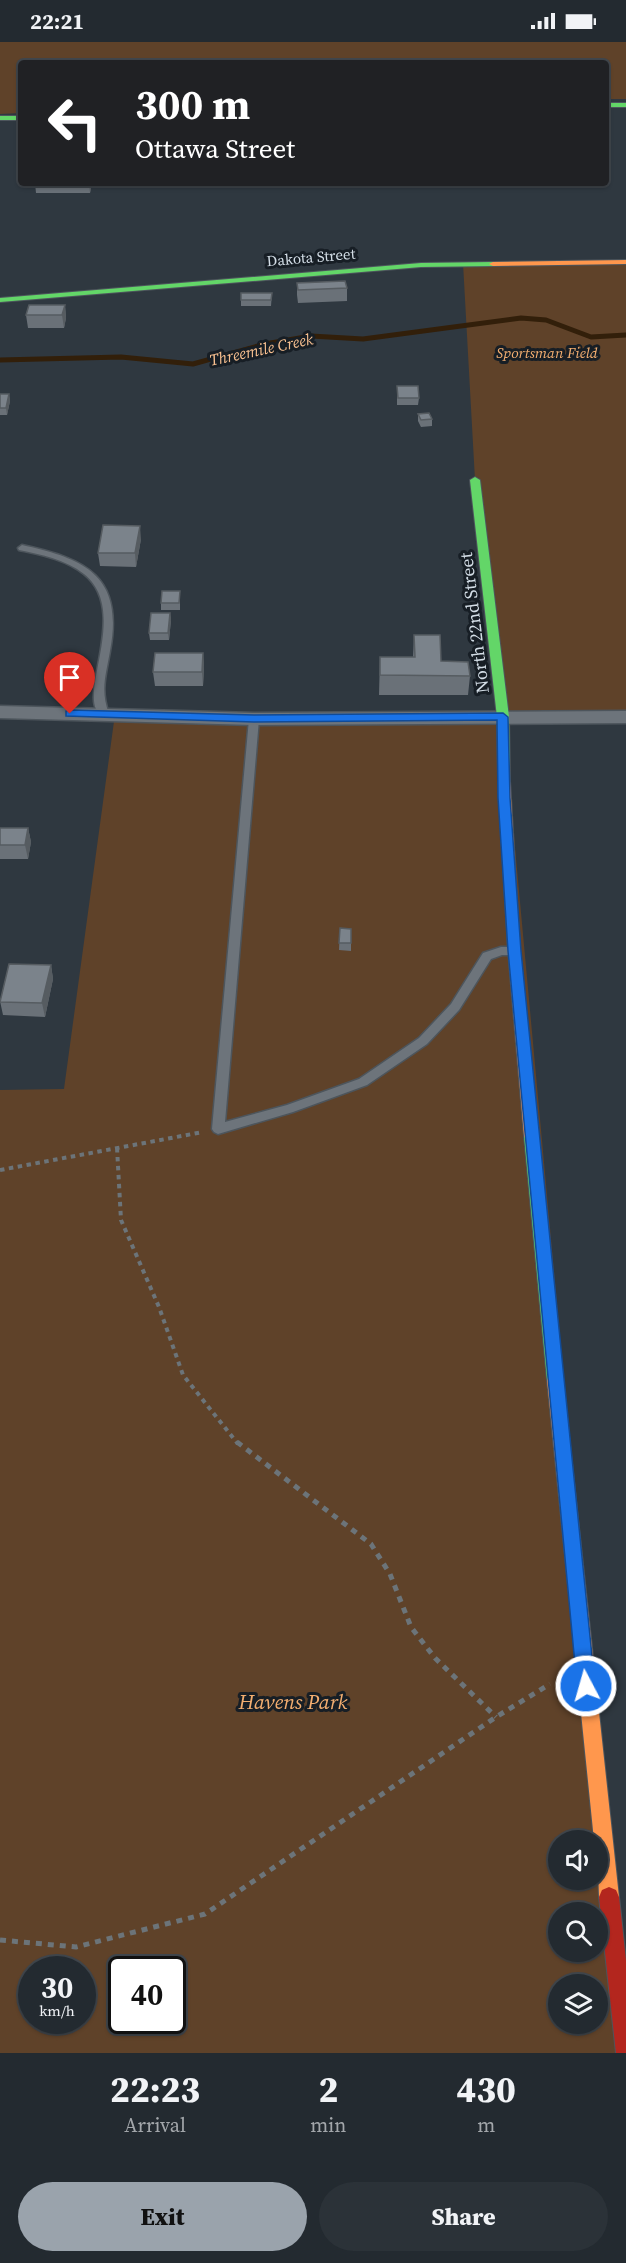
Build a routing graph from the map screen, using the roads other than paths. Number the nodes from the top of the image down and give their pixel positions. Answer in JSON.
{"nodes":[{"id":1,"x":609,"y":105,"type":"edge"},
{"id":2,"x":626,"y":105,"type":"edge"},
{"id":3,"x":0,"y":118,"type":"edge"},
{"id":4,"x":18,"y":118,"type":"edge"},
{"id":5,"x":626,"y":262,"type":"edge"},
{"id":6,"x":0,"y":300,"type":"edge"},
{"id":7,"x":475,"y":480,"type":"dead end"},
{"id":8,"x":22,"y":548,"type":"dead end"},
{"id":9,"x":0,"y":712,"type":"edge"},
{"id":10,"x":104,"y":714,"type":"junction"},
{"id":11,"x":503,"y":717,"type":"junction"},
{"id":12,"x":626,"y":717,"type":"edge"},
{"id":13,"x":254,"y":719,"type":"junction"},
{"id":14,"x":514,"y":951,"type":"junction"},
{"id":15,"x":626,"y":2053,"type":"edge"}],
"edges":[{"from":1,"to":2,"type":"street"},
{"from":3,"to":4,"type":"street"},
{"from":5,"to":6,"type":"street","name":"Dakota Street"},
{"from":7,"to":11,"type":"street","name":"North 22nd Street"},
{"from":8,"to":10,"type":"lane"},
{"from":9,"to":10,"type":"street"},
{"from":10,"to":13,"type":"street"},
{"from":11,"to":12,"type":"street"},
{"from":11,"to":13,"type":"street"},
{"from":11,"to":14,"type":"street","name":"North 22nd Street"},
{"from":13,"to":14,"type":"lane"},
{"from":14,"to":15,"type":"street","name":"North 22nd Street"}]}
